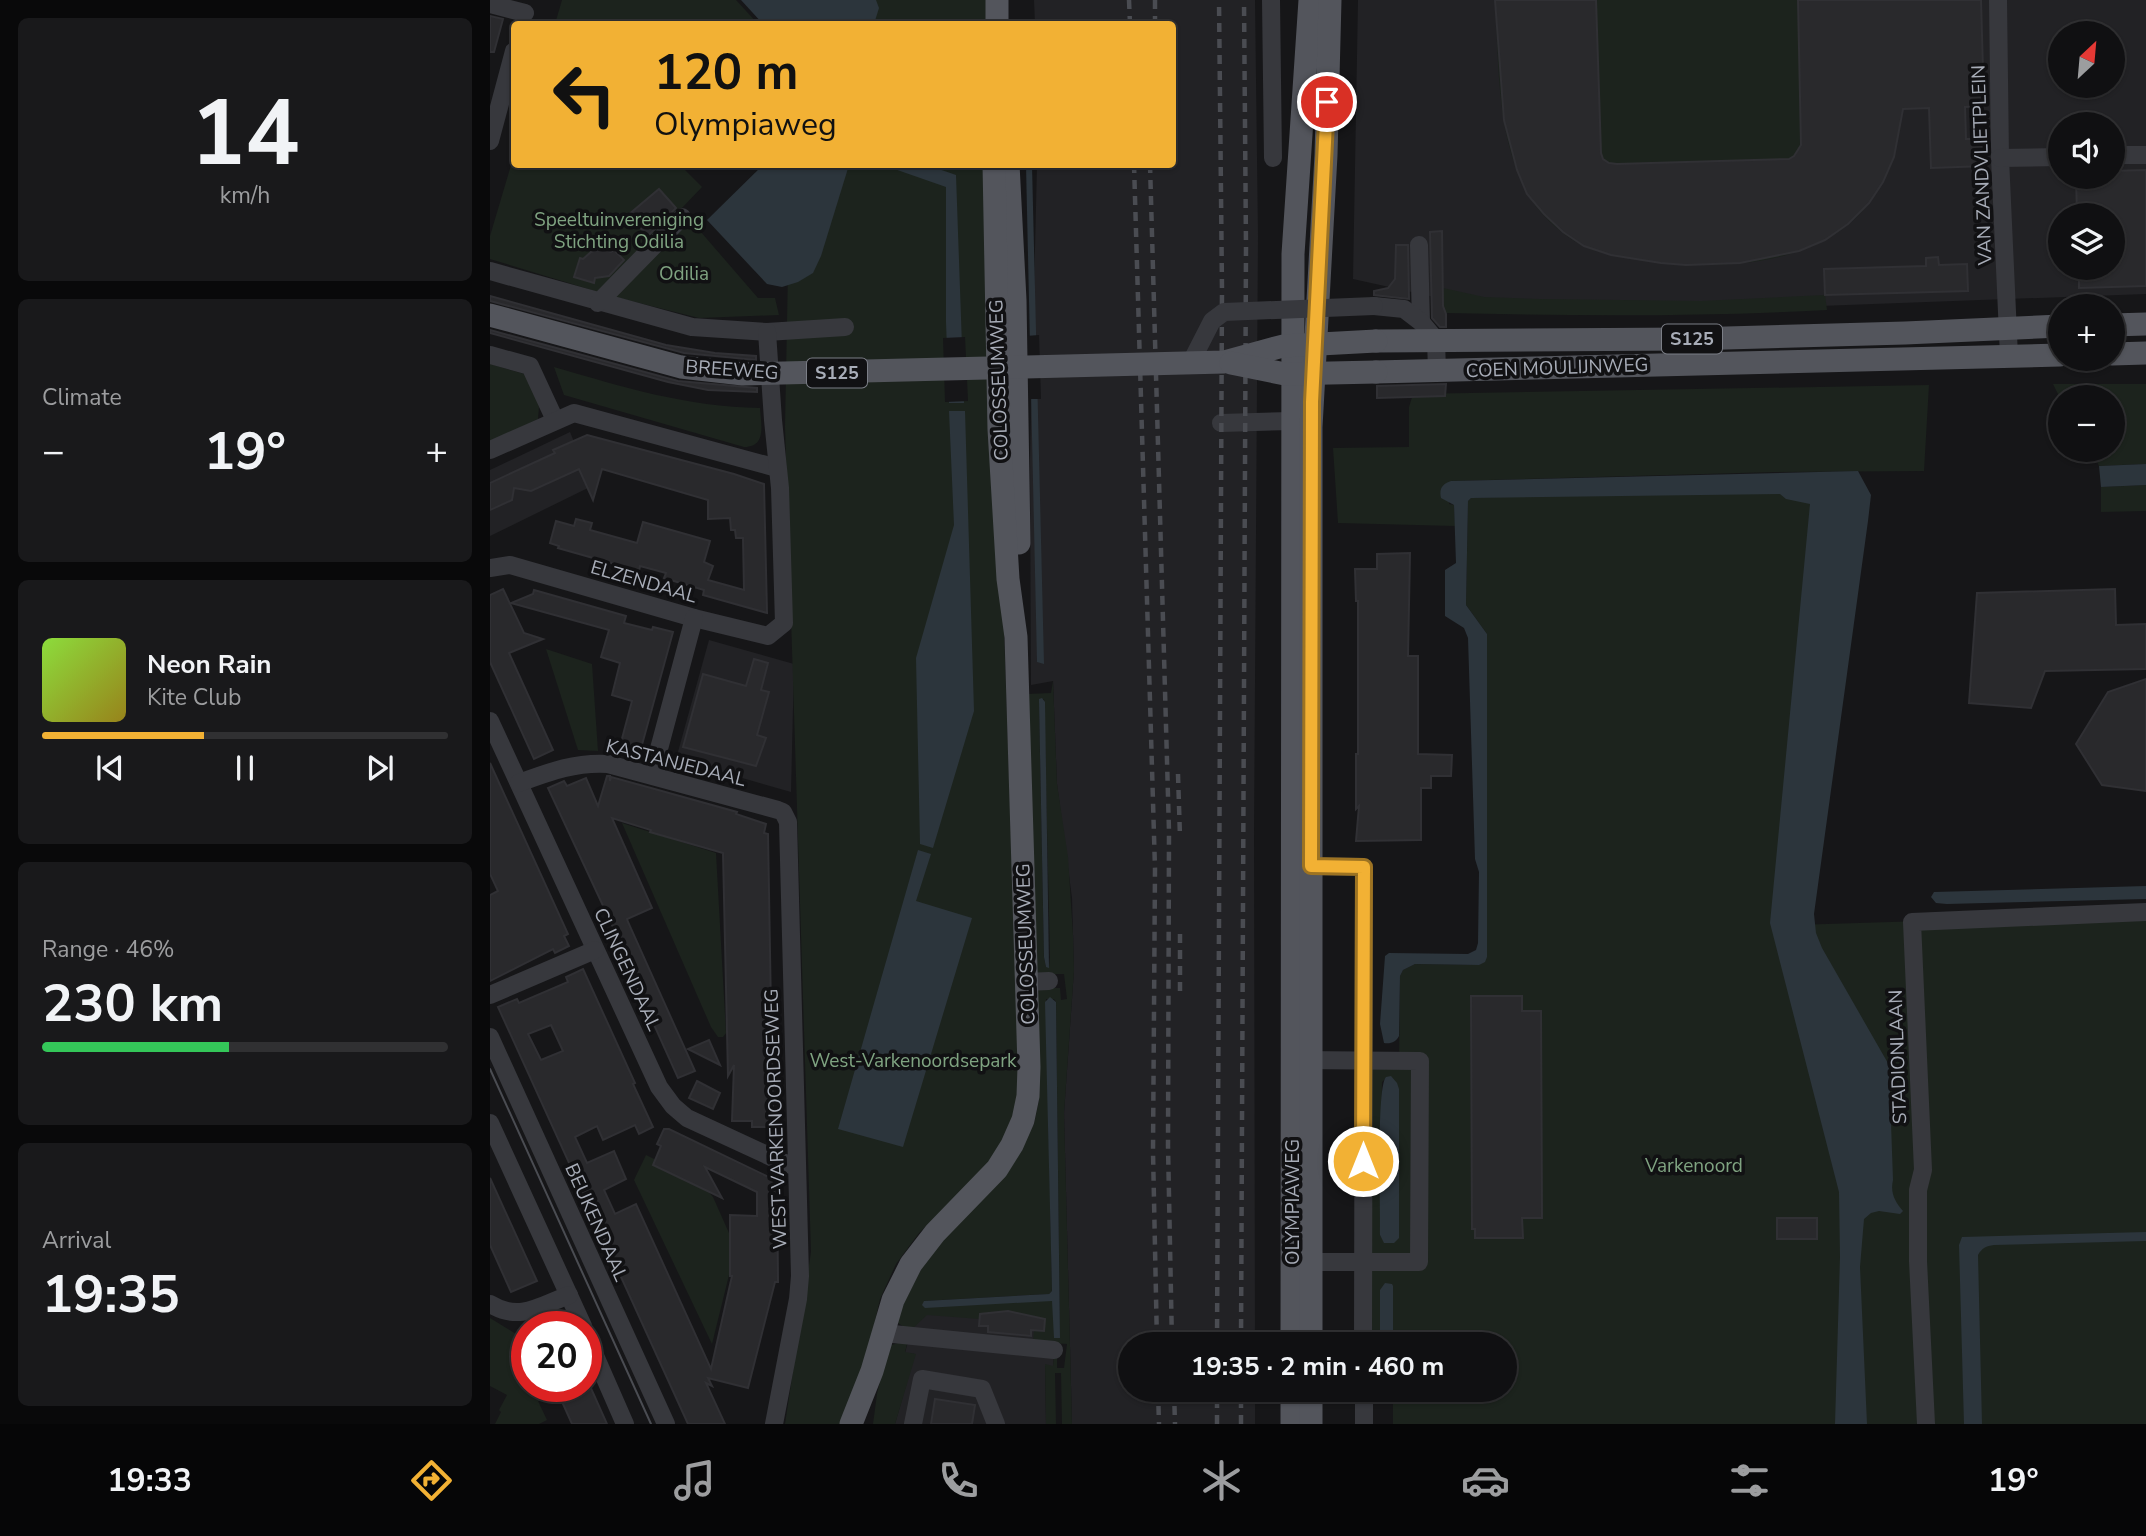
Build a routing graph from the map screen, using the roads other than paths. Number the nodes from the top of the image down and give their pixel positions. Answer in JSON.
{"nodes":[{"id":1,"x":996,"y":0,"type":"edge"},
{"id":2,"x":1271,"y":0,"type":"edge"},
{"id":3,"x":1310,"y":0,"type":"edge"},
{"id":4,"x":1330,"y":0,"type":"edge"},
{"id":5,"x":1998,"y":0,"type":"edge"},
{"id":6,"x":490,"y":4,"type":"edge"},
{"id":7,"x":525,"y":13,"type":"edge"},
{"id":8,"x":997,"y":21,"type":"edge"},
{"id":9,"x":511,"y":62,"type":"edge"},
{"id":10,"x":490,"y":141,"type":"edge"},
{"id":11,"x":2125,"y":155,"type":"edge"},
{"id":12,"x":2146,"y":155,"type":"edge"},
{"id":13,"x":2048,"y":156,"type":"edge"},
{"id":14,"x":1273,"y":158,"type":"dead end"},
{"id":15,"x":2000,"y":158,"type":"junction"},
{"id":16,"x":994,"y":168,"type":"edge"},
{"id":17,"x":1008,"y":168,"type":"edge"},
{"id":18,"x":682,"y":217,"type":"dead end"},
{"id":19,"x":1419,"y":244,"type":"dead end"},
{"id":20,"x":1293,"y":254,"type":"junction"},
{"id":21,"x":1320,"y":255,"type":"junction"},
{"id":22,"x":490,"y":271,"type":"edge"},
{"id":23,"x":598,"y":303,"type":"junction"},
{"id":24,"x":490,"y":315,"type":"edge"},
{"id":25,"x":1421,"y":322,"type":"junction"},
{"id":26,"x":2146,"y":324,"type":"edge"},
{"id":27,"x":2125,"y":325,"type":"edge"},
{"id":28,"x":2048,"y":326,"type":"edge"},
{"id":29,"x":845,"y":327,"type":"dead end"},
{"id":30,"x":2008,"y":328,"type":"junction"},
{"id":31,"x":767,"y":331,"type":"junction"},
{"id":32,"x":1436,"y":340,"type":"junction"},
{"id":33,"x":2146,"y":353,"type":"edge"},
{"id":34,"x":2125,"y":354,"type":"edge"},
{"id":35,"x":490,"y":355,"type":"edge"},
{"id":36,"x":2048,"y":355,"type":"edge"},
{"id":37,"x":2008,"y":356,"type":"junction"},
{"id":38,"x":1191,"y":362,"type":"junction"},
{"id":39,"x":1224,"y":362,"type":"junction"},
{"id":40,"x":1437,"y":371,"type":"junction"},
{"id":41,"x":555,"y":420,"type":"junction"},
{"id":42,"x":1292,"y":421,"type":"junction"},
{"id":43,"x":1221,"y":423,"type":"dead end"},
{"id":44,"x":490,"y":450,"type":"edge"},
{"id":45,"x":777,"y":468,"type":"junction"},
{"id":46,"x":1311,"y":537,"type":"junction"},
{"id":47,"x":490,"y":568,"type":"edge"},
{"id":48,"x":694,"y":618,"type":"junction"},
{"id":49,"x":1016,"y":637,"type":"junction"},
{"id":50,"x":490,"y":721,"type":"edge"},
{"id":51,"x":652,"y":775,"type":"junction"},
{"id":52,"x":519,"y":783,"type":"junction"},
{"id":53,"x":783,"y":813,"type":"joint"},
{"id":54,"x":1311,"y":866,"type":"junction"},
{"id":55,"x":2146,"y":912,"type":"edge"},
{"id":56,"x":596,"y":950,"type":"junction"},
{"id":57,"x":490,"y":995,"type":"edge"},
{"id":58,"x":490,"y":1037,"type":"edge"},
{"id":59,"x":1310,"y":1060,"type":"junction"},
{"id":60,"x":1364,"y":1061,"type":"junction"},
{"id":61,"x":490,"y":1123,"type":"edge"},
{"id":62,"x":797,"y":1167,"type":"junction"},
{"id":63,"x":1310,"y":1262,"type":"junction"},
{"id":64,"x":1363,"y":1262,"type":"junction"},
{"id":65,"x":569,"y":1295,"type":"junction"},
{"id":66,"x":490,"y":1304,"type":"edge"},
{"id":67,"x":576,"y":1311,"type":"edge"},
{"id":68,"x":1295,"y":1332,"type":"edge"},
{"id":69,"x":1311,"y":1332,"type":"edge"},
{"id":70,"x":1363,"y":1332,"type":"edge"},
{"id":71,"x":883,"y":1333,"type":"junction"},
{"id":72,"x":1055,"y":1350,"type":"dead end"},
{"id":73,"x":872,"y":1371,"type":"junction"},
{"id":74,"x":602,"y":1372,"type":"edge"},
{"id":75,"x":1292,"y":1402,"type":"edge"},
{"id":76,"x":1311,"y":1402,"type":"edge"},
{"id":77,"x":1364,"y":1402,"type":"edge"},
{"id":78,"x":625,"y":1424,"type":"edge"},
{"id":79,"x":666,"y":1424,"type":"edge"},
{"id":80,"x":774,"y":1424,"type":"edge"},
{"id":81,"x":851,"y":1424,"type":"edge"},
{"id":82,"x":869,"y":1424,"type":"edge"},
{"id":83,"x":913,"y":1424,"type":"edge"},
{"id":84,"x":996,"y":1424,"type":"edge"},
{"id":85,"x":1292,"y":1424,"type":"edge"},
{"id":86,"x":1311,"y":1424,"type":"edge"},
{"id":87,"x":1364,"y":1424,"type":"edge"},
{"id":88,"x":1926,"y":1424,"type":"edge"}],
"edges":[{"from":1,"to":8,"type":"main road"},
{"from":2,"to":14,"type":"street"},
{"from":3,"to":20,"type":"main road","name":"OLYMPIAWEG"},
{"from":4,"to":21,"type":"main road","name":"OLYMPIAWEG"},
{"from":5,"to":15,"type":"street","name":"VAN ZANDVLIETPLEIN"},
{"from":6,"to":7,"type":"street"},
{"from":9,"to":10,"type":"street"},
{"from":11,"to":12,"type":"street"},
{"from":13,"to":15,"type":"street"},
{"from":15,"to":30,"type":"street","name":"VAN ZANDVLIETPLEIN"},
{"from":16,"to":49,"type":"main road","name":"COLOSSEUMWEG"},
{"from":17,"to":49,"type":"main road","name":"COLOSSEUMWEG"},
{"from":18,"to":23,"type":"street"},
{"from":19,"to":25,"type":"street"},
{"from":20,"to":21,"type":"main road"},
{"from":20,"to":42,"type":"main road","name":"OLYMPIAWEG"},
{"from":21,"to":46,"type":"main road","name":"OLYMPIAWEG"},
{"from":22,"to":23,"type":"street","name":"BREEWEG"},
{"from":23,"to":31,"type":"street","name":"BREEWEG"},
{"from":24,"to":38,"type":"main road","name":"BREEWEG","number":"S125","bridge":true},
{"from":25,"to":32,"type":"street"},
{"from":25,"to":38,"type":"street","bridge":true},
{"from":26,"to":27,"type":"main road"},
{"from":28,"to":30,"type":"main road","name":"COEN MOULIJNWEG","number":"S125"},
{"from":29,"to":31,"type":"street","name":"BREEWEG"},
{"from":30,"to":32,"type":"main road","name":"COEN MOULIJNWEG","number":"S125"},
{"from":30,"to":37,"type":"street","name":"VAN ZANDVLIETPLEIN"},
{"from":31,"to":45,"type":"street"},
{"from":32,"to":39,"type":"main road","name":"COEN MOULIJNWEG","number":"S125","bridge":true},
{"from":32,"to":40,"type":"street"},
{"from":33,"to":34,"type":"main road"},
{"from":35,"to":41,"type":"street"},
{"from":36,"to":37,"type":"main road","name":"COEN MOULIJNWEG","number":"S125"},
{"from":37,"to":40,"type":"main road","name":"COEN MOULIJNWEG","number":"S125"},
{"from":38,"to":39,"type":"main road","name":"COEN MOULIJNWEG","number":"S125","bridge":true},
{"from":39,"to":40,"type":"main road","name":"COEN MOULIJNWEG","number":"S125","bridge":true},
{"from":41,"to":44,"type":"street"},
{"from":41,"to":45,"type":"street"},
{"from":42,"to":43,"type":"street"},
{"from":42,"to":46,"type":"main road","name":"OLYMPIAWEG"},
{"from":45,"to":48,"type":"street","name":"ELZENDAAL"},
{"from":46,"to":54,"type":"main road","name":"OLYMPIAWEG"},
{"from":47,"to":48,"type":"street","name":"ELZENDAAL"},
{"from":48,"to":51,"type":"street"},
{"from":49,"to":71,"type":"main road","name":"COLOSSEUMWEG"},
{"from":50,"to":52,"type":"street","name":"CLINGENDAAL"},
{"from":51,"to":52,"type":"street","name":"KASTANJEDAAL"},
{"from":51,"to":53,"type":"street","name":"KASTANJEDAAL"},
{"from":52,"to":56,"type":"street","name":"CLINGENDAAL"},
{"from":53,"to":62,"type":"street","name":"WEST-VARKENOORDSEWEG"},
{"from":54,"to":59,"type":"main road","name":"OLYMPIAWEG"},
{"from":54,"to":60,"type":"street"},
{"from":55,"to":88,"type":"street","name":"STADIONLAAN"},
{"from":56,"to":57,"type":"street"},
{"from":56,"to":62,"type":"street","name":"CLINGENDAAL"},
{"from":58,"to":79,"type":"street","name":"BEUKENDAAL"},
{"from":59,"to":60,"type":"street"},
{"from":59,"to":63,"type":"main road","name":"OLYMPIAWEG"},
{"from":60,"to":64,"type":"street"},
{"from":60,"to":64,"type":"street"},
{"from":61,"to":65,"type":"street"},
{"from":62,"to":80,"type":"street","name":"WEST-VARKENOORDSEWEG"},
{"from":63,"to":64,"type":"street"},
{"from":63,"to":68,"type":"main road","name":"OLYMPIAWEG"},
{"from":63,"to":69,"type":"main road","name":"OLYMPIAWEG"},
{"from":64,"to":70,"type":"street"},
{"from":65,"to":66,"type":"street"},
{"from":65,"to":67,"type":"street"},
{"from":71,"to":72,"type":"street"},
{"from":71,"to":73,"type":"main road","name":"COLOSSEUMWEG"},
{"from":73,"to":81,"type":"main road","name":"COLOSSEUMWEG"},
{"from":73,"to":82,"type":"main road","name":"COLOSSEUMWEG"},
{"from":74,"to":78,"type":"street"},
{"from":75,"to":85,"type":"main road"},
{"from":76,"to":86,"type":"main road"},
{"from":77,"to":87,"type":"street"},
{"from":83,"to":84,"type":"street"}]}
